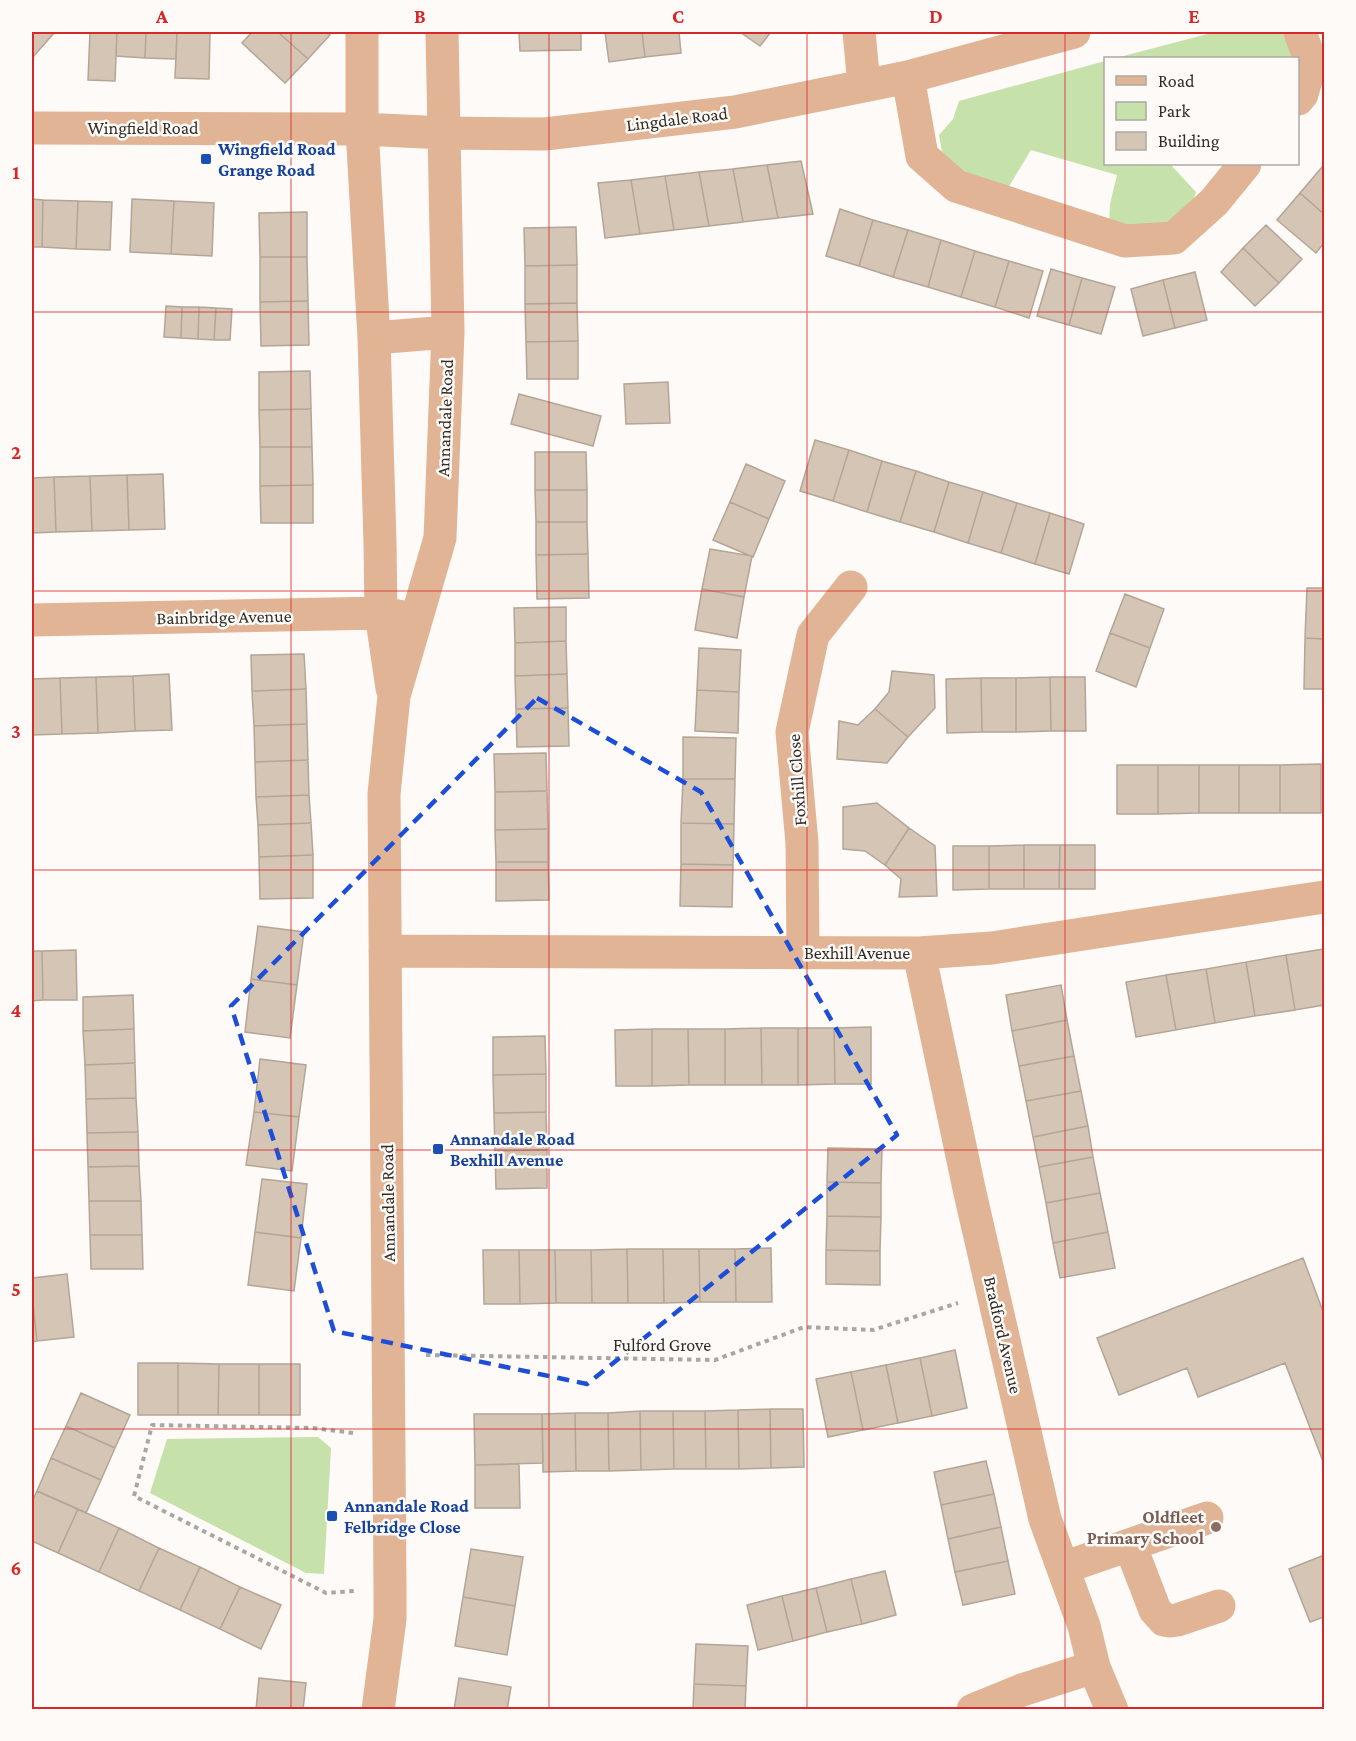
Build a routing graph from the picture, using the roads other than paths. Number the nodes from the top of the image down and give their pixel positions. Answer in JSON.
{"nodes":[{"id":1,"x":362,"y":32,"type":"edge"},
{"id":2,"x":442,"y":32,"type":"edge"},
{"id":3,"x":859,"y":32,"type":"edge"},
{"id":4,"x":1074,"y":32,"type":"edge"},
{"id":5,"x":1300,"y":32,"type":"edge"},
{"id":6,"x":908,"y":77,"type":"junction"},
{"id":7,"x":864,"y":85,"type":"junction"},
{"id":8,"x":1299,"y":98,"type":"edge"},
{"id":9,"x":32,"y":128,"type":"edge"},
{"id":10,"x":362,"y":129,"type":"junction"},
{"id":11,"x":444,"y":133,"type":"junction"},
{"id":12,"x":1244,"y":165,"type":"edge"},
{"id":13,"x":448,"y":332,"type":"junction"},
{"id":14,"x":374,"y":338,"type":"junction"},
{"id":15,"x":850,"y":587,"type":"dead end"},
{"id":16,"x":381,"y":613,"type":"junction"},
{"id":17,"x":417,"y":619,"type":"junction"},
{"id":18,"x":32,"y":620,"type":"edge"},
{"id":19,"x":394,"y":696,"type":"junction"},
{"id":20,"x":1324,"y":897,"type":"edge"},
{"id":21,"x":385,"y":951,"type":"junction"},
{"id":22,"x":802,"y":952,"type":"junction"},
{"id":23,"x":919,"y":953,"type":"junction"},
{"id":24,"x":1207,"y":1518,"type":"dead end"},
{"id":25,"x":1130,"y":1545,"type":"junction"},
{"id":26,"x":1063,"y":1568,"type":"junction"},
{"id":27,"x":1219,"y":1606,"type":"dead end"},
{"id":28,"x":1094,"y":1667,"type":"junction"},
{"id":29,"x":378,"y":1710,"type":"edge"},
{"id":30,"x":974,"y":1710,"type":"edge"},
{"id":31,"x":1112,"y":1710,"type":"edge"}],
"edges":[{"from":1,"to":10,"type":"street","name":"Annandale Road"},
{"from":2,"to":11,"type":"street","name":"Annandale Road"},
{"from":3,"to":7,"type":"street"},
{"from":4,"to":6,"type":"street","name":"Lingdale Road"},
{"from":5,"to":8,"type":"street"},
{"from":6,"to":7,"type":"street","name":"Lingdale Road"},
{"from":6,"to":12,"type":"street"},
{"from":7,"to":11,"type":"street","name":"Lingdale Road"},
{"from":9,"to":10,"type":"street","name":"Wingfield Road"},
{"from":10,"to":11,"type":"street","name":"Lingdale Road"},
{"from":10,"to":14,"type":"street","name":"Annandale Road"},
{"from":11,"to":13,"type":"street","name":"Annandale Road"},
{"from":13,"to":14,"type":"street"},
{"from":13,"to":17,"type":"street","name":"Annandale Road"},
{"from":14,"to":16,"type":"street","name":"Annandale Road"},
{"from":15,"to":22,"type":"street","name":"Foxhill Close"},
{"from":16,"to":17,"type":"street","name":"Bainbridge Avenue"},
{"from":16,"to":18,"type":"street","name":"Bainbridge Avenue"},
{"from":16,"to":19,"type":"street","name":"Annandale Road"},
{"from":17,"to":19,"type":"street","name":"Annandale Road"},
{"from":19,"to":21,"type":"street","name":"Annandale Road"},
{"from":20,"to":23,"type":"street","name":"Bexhill Avenue"},
{"from":21,"to":22,"type":"street","name":"Bexhill Avenue"},
{"from":21,"to":29,"type":"street","name":"Annandale Road"},
{"from":22,"to":23,"type":"street","name":"Bexhill Avenue"},
{"from":23,"to":26,"type":"street","name":"Bradford Avenue"},
{"from":24,"to":25,"type":"street"},
{"from":25,"to":26,"type":"street"},
{"from":25,"to":27,"type":"street"},
{"from":26,"to":28,"type":"street","name":"Bradford Avenue"},
{"from":28,"to":30,"type":"street"},
{"from":28,"to":31,"type":"street","name":"Bradford Avenue"}]}
